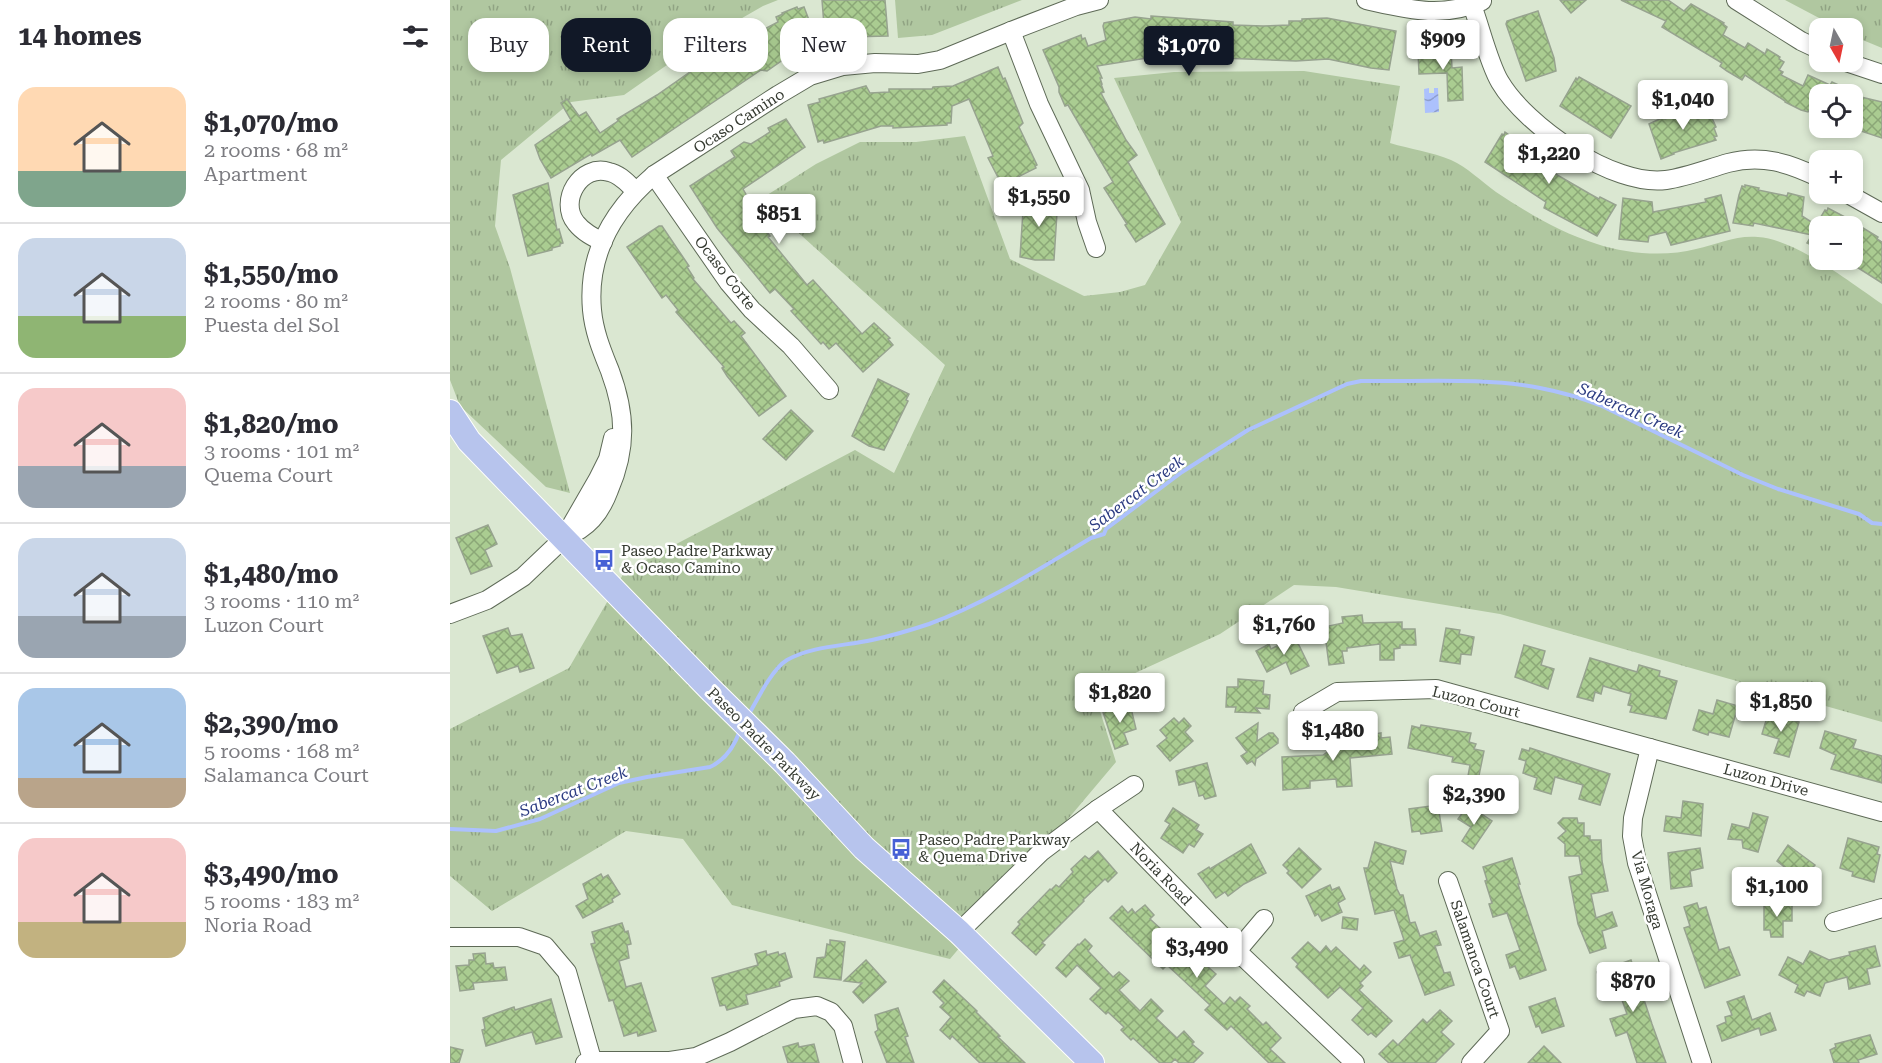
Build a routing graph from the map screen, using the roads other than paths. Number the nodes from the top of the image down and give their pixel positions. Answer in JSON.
{"nodes":[{"id":1,"x":1099,"y":0,"type":"edge"},
{"id":2,"x":1366,"y":0,"type":"edge"},
{"id":3,"x":1736,"y":0,"type":"edge"},
{"id":4,"x":1478,"y":2,"type":"edge"},
{"id":5,"x":1011,"y":31,"type":"junction"},
{"id":6,"x":1809,"y":45,"type":"edge"},
{"id":7,"x":1863,"y":68,"type":"edge"},
{"id":8,"x":1882,"y":74,"type":"edge"},
{"id":9,"x":1809,"y":173,"type":"edge"},
{"id":10,"x":654,"y":175,"type":"junction"},
{"id":11,"x":636,"y":191,"type":"junction"},
{"id":12,"x":1863,"y":202,"type":"edge"},
{"id":13,"x":1882,"y":213,"type":"edge"},
{"id":14,"x":603,"y":242,"type":"junction"},
{"id":15,"x":1096,"y":248,"type":"dead end"},
{"id":16,"x":829,"y":390,"type":"dead end"},
{"id":17,"x":450,"y":412,"type":"edge"},
{"id":18,"x":564,"y":538,"type":"junction"},
{"id":19,"x":450,"y":614,"type":"edge"},
{"id":20,"x":1303,"y":712,"type":"dead end"},
{"id":21,"x":1650,"y":748,"type":"junction"},
{"id":22,"x":1134,"y":785,"type":"dead end"},
{"id":23,"x":1098,"y":809,"type":"junction"},
{"id":24,"x":1882,"y":812,"type":"edge"},
{"id":25,"x":1448,"y":881,"type":"dead end"},
{"id":26,"x":1882,"y":908,"type":"edge"},
{"id":27,"x":1264,"y":919,"type":"dead end"},
{"id":28,"x":1834,"y":922,"type":"dead end"},
{"id":29,"x":959,"y":932,"type":"junction"},
{"id":30,"x":450,"y":937,"type":"edge"},
{"id":31,"x":1237,"y":951,"type":"junction"},
{"id":32,"x":590,"y":1062,"type":"edge"},
{"id":33,"x":853,"y":1063,"type":"edge"},
{"id":34,"x":1092,"y":1063,"type":"edge"},
{"id":35,"x":1355,"y":1063,"type":"edge"},
{"id":36,"x":1471,"y":1063,"type":"edge"},
{"id":37,"x":1702,"y":1063,"type":"edge"}],
"edges":[{"from":1,"to":5,"type":"street","name":"Ocaso Camino"},
{"from":2,"to":4,"type":"street"},
{"from":3,"to":6,"type":"street"},
{"from":4,"to":9,"type":"street"},
{"from":5,"to":10,"type":"street","name":"Ocaso Camino"},
{"from":5,"to":15,"type":"street"},
{"from":7,"to":8,"type":"street"},
{"from":10,"to":11,"type":"street","name":"Ocaso Camino"},
{"from":10,"to":16,"type":"street","name":"Ocaso Corte"},
{"from":11,"to":14,"type":"street","name":"Ocaso Camino"},
{"from":11,"to":14,"type":"street"},
{"from":12,"to":13,"type":"street"},
{"from":14,"to":18,"type":"street","name":"Ocaso Camino"},
{"from":17,"to":18,"type":"main road","name":"Paseo Padre Parkway"},
{"from":18,"to":19,"type":"street","name":"Ocaso Camino"},
{"from":18,"to":29,"type":"main road","name":"Paseo Padre Parkway"},
{"from":20,"to":21,"type":"street","name":"Luzon Court"},
{"from":21,"to":24,"type":"street","name":"Luzon Drive"},
{"from":21,"to":37,"type":"street","name":"Via Moraga"},
{"from":22,"to":23,"type":"street"},
{"from":23,"to":29,"type":"street"},
{"from":23,"to":31,"type":"street","name":"Noria Road"},
{"from":25,"to":36,"type":"street","name":"Salamanca Court"},
{"from":26,"to":28,"type":"street"},
{"from":27,"to":31,"type":"street"},
{"from":29,"to":34,"type":"main road","name":"Paseo Padre Parkway"},
{"from":30,"to":32,"type":"street"},
{"from":31,"to":35,"type":"street","name":"Noria Road"},
{"from":32,"to":33,"type":"street"}]}
